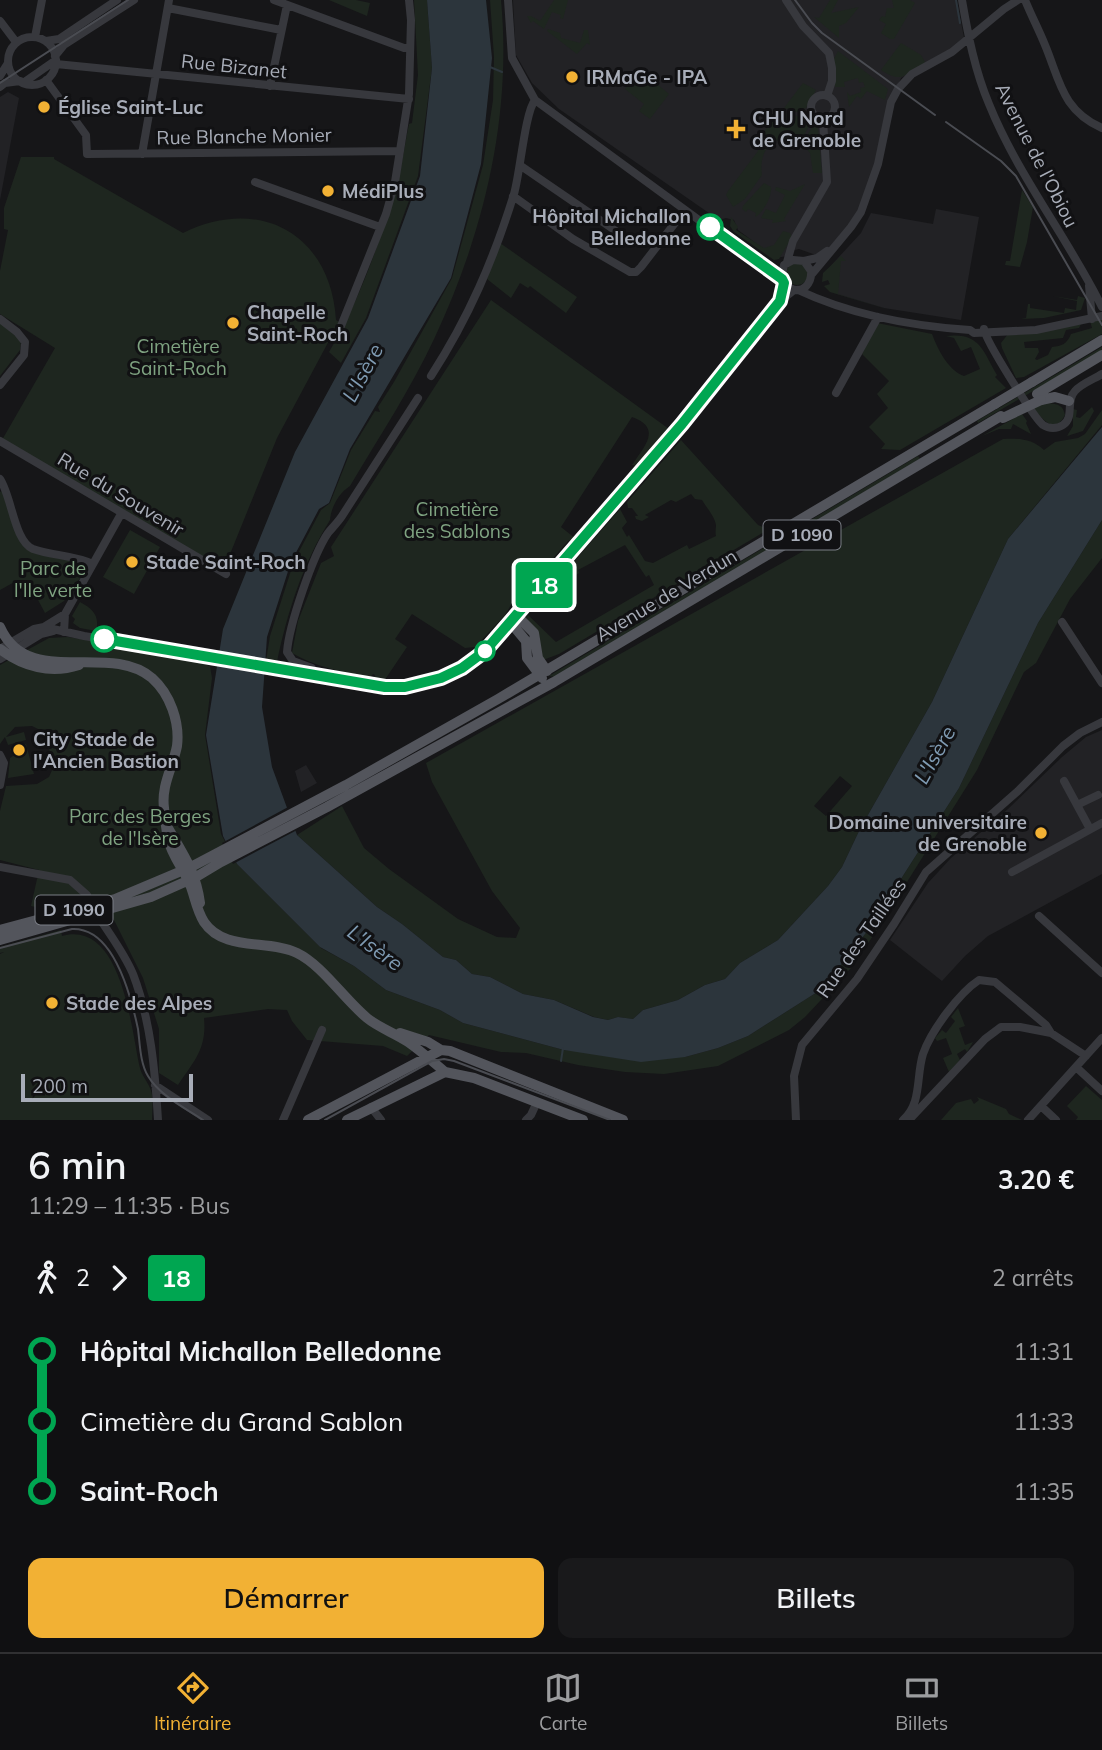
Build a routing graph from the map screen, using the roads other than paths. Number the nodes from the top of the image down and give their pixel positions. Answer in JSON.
{"nodes":[{"id":1,"x":42,"y":0,"type":"edge"},
{"id":2,"x":117,"y":0,"type":"edge"},
{"id":3,"x":134,"y":0,"type":"edge"},
{"id":4,"x":274,"y":0,"type":"edge"},
{"id":5,"x":409,"y":0,"type":"edge"},
{"id":6,"x":508,"y":0,"type":"edge"},
{"id":7,"x":786,"y":0,"type":"edge"},
{"id":8,"x":962,"y":0,"type":"edge"},
{"id":9,"x":1018,"y":0,"type":"edge"},
{"id":10,"x":1025,"y":0,"type":"edge"},
{"id":11,"x":169,"y":4,"type":"edge"},
{"id":12,"x":287,"y":5,"type":"junction"},
{"id":13,"x":0,"y":21,"type":"edge"},
{"id":14,"x":281,"y":30,"type":"junction"},
{"id":15,"x":35,"y":37,"type":"junction"},
{"id":16,"x":968,"y":37,"type":"junction"},
{"id":17,"x":46,"y":41,"type":"junction"},
{"id":18,"x":16,"y":42,"type":"junction"},
{"id":19,"x":410,"y":48,"type":"junction"},
{"id":20,"x":952,"y":52,"type":"junction"},
{"id":21,"x":5,"y":60,"type":"edge"},
{"id":22,"x":56,"y":60,"type":"junction"},
{"id":23,"x":975,"y":63,"type":"junction"},
{"id":24,"x":156,"y":74,"type":"junction"},
{"id":25,"x":0,"y":76,"type":"edge"},
{"id":26,"x":46,"y":80,"type":"junction"},
{"id":27,"x":21,"y":82,"type":"junction"},
{"id":28,"x":0,"y":86,"type":"edge"},
{"id":29,"x":270,"y":86,"type":"junction"},
{"id":30,"x":827,"y":96,"type":"junction"},
{"id":31,"x":409,"y":99,"type":"junction"},
{"id":32,"x":535,"y":100,"type":"junction"},
{"id":33,"x":823,"y":120,"type":"junction"},
{"id":34,"x":1102,"y":128,"type":"edge"},
{"id":35,"x":400,"y":151,"type":"junction"},
{"id":36,"x":142,"y":154,"type":"junction"},
{"id":37,"x":521,"y":166,"type":"junction"},
{"id":38,"x":255,"y":182,"type":"dead end"},
{"id":39,"x":513,"y":196,"type":"junction"},
{"id":40,"x":685,"y":210,"type":"junction"},
{"id":41,"x":380,"y":227,"type":"junction"},
{"id":42,"x":796,"y":237,"type":"junction"},
{"id":43,"x":632,"y":242,"type":"dead end"},
{"id":44,"x":833,"y":249,"type":"junction"},
{"id":45,"x":755,"y":259,"type":"junction"},
{"id":46,"x":803,"y":261,"type":"junction"},
{"id":47,"x":786,"y":263,"type":"junction"},
{"id":48,"x":812,"y":274,"type":"junction"},
{"id":49,"x":783,"y":281,"type":"junction"},
{"id":50,"x":1089,"y":283,"type":"junction"},
{"id":51,"x":808,"y":284,"type":"junction"},
{"id":52,"x":796,"y":290,"type":"junction"},
{"id":53,"x":822,"y":299,"type":"junction"},
{"id":54,"x":780,"y":301,"type":"junction"},
{"id":55,"x":1102,"y":307,"type":"edge"},
{"id":56,"x":1102,"y":314,"type":"edge"},
{"id":57,"x":878,"y":317,"type":"junction"},
{"id":58,"x":1092,"y":317,"type":"junction"},
{"id":59,"x":0,"y":319,"type":"edge"},
{"id":60,"x":341,"y":326,"type":"dead end"},
{"id":61,"x":986,"y":332,"type":"junction"},
{"id":62,"x":1004,"y":333,"type":"junction"},
{"id":63,"x":1102,"y":340,"type":"edge"},
{"id":64,"x":996,"y":345,"type":"junction"},
{"id":65,"x":1102,"y":355,"type":"edge"},
{"id":66,"x":999,"y":357,"type":"junction"},
{"id":67,"x":1102,"y":374,"type":"edge"},
{"id":68,"x":431,"y":376,"type":"dead end"},
{"id":69,"x":0,"y":385,"type":"edge"},
{"id":70,"x":836,"y":393,"type":"dead end"},
{"id":71,"x":1039,"y":397,"type":"junction"},
{"id":72,"x":418,"y":398,"type":"dead end"},
{"id":73,"x":1069,"y":401,"type":"junction"},
{"id":74,"x":0,"y":441,"type":"edge"},
{"id":75,"x":0,"y":480,"type":"edge"},
{"id":76,"x":121,"y":514,"type":"junction"},
{"id":77,"x":93,"y":564,"type":"junction"},
{"id":78,"x":226,"y":574,"type":"dead end"},
{"id":79,"x":65,"y":614,"type":"junction"},
{"id":80,"x":514,"y":619,"type":"junction"},
{"id":81,"x":1062,"y":622,"type":"dead end"},
{"id":82,"x":0,"y":627,"type":"edge"},
{"id":83,"x":44,"y":627,"type":"junction"},
{"id":84,"x":60,"y":631,"type":"junction"},
{"id":85,"x":14,"y":646,"type":"junction"},
{"id":86,"x":2,"y":653,"type":"edge"},
{"id":87,"x":86,"y":663,"type":"junction"},
{"id":88,"x":313,"y":675,"type":"junction"},
{"id":89,"x":543,"y":675,"type":"junction"},
{"id":90,"x":554,"y":682,"type":"junction"},
{"id":91,"x":1102,"y":683,"type":"edge"},
{"id":92,"x":1102,"y":722,"type":"edge"},
{"id":93,"x":481,"y":723,"type":"junction"},
{"id":94,"x":0,"y":755,"type":"edge"},
{"id":95,"x":2,"y":770,"type":"edge"},
{"id":96,"x":1064,"y":781,"type":"dead end"},
{"id":97,"x":0,"y":785,"type":"edge"},
{"id":98,"x":1101,"y":795,"type":"edge"},
{"id":99,"x":1077,"y":805,"type":"junction"},
{"id":100,"x":312,"y":808,"type":"junction"},
{"id":101,"x":1102,"y":823,"type":"edge"},
{"id":102,"x":1090,"y":829,"type":"junction"},
{"id":103,"x":0,"y":867,"type":"edge"},
{"id":104,"x":1012,"y":872,"type":"dead end"},
{"id":105,"x":190,"y":874,"type":"junction"},
{"id":106,"x":149,"y":892,"type":"junction"},
{"id":107,"x":87,"y":895,"type":"dead end"},
{"id":108,"x":1039,"y":916,"type":"dead end"},
{"id":109,"x":102,"y":922,"type":"dead end"},
{"id":110,"x":0,"y":930,"type":"edge"},
{"id":111,"x":0,"y":940,"type":"edge"},
{"id":112,"x":1102,"y":973,"type":"edge"},
{"id":113,"x":1031,"y":1013,"type":"junction"},
{"id":114,"x":1043,"y":1022,"type":"junction"},
{"id":115,"x":1028,"y":1028,"type":"junction"},
{"id":116,"x":322,"y":1030,"type":"dead end"},
{"id":117,"x":391,"y":1031,"type":"junction"},
{"id":118,"x":1051,"y":1033,"type":"junction"},
{"id":119,"x":1102,"y":1038,"type":"edge"},
{"id":120,"x":441,"y":1050,"type":"junction"},
{"id":121,"x":1086,"y":1056,"type":"junction"},
{"id":122,"x":431,"y":1060,"type":"junction"},
{"id":123,"x":1076,"y":1067,"type":"junction"},
{"id":124,"x":445,"y":1072,"type":"junction"},
{"id":125,"x":155,"y":1085,"type":"junction"},
{"id":126,"x":917,"y":1086,"type":"junction"},
{"id":127,"x":1102,"y":1091,"type":"edge"},
{"id":128,"x":932,"y":1096,"type":"junction"},
{"id":129,"x":390,"y":1097,"type":"junction"},
{"id":130,"x":542,"y":1104,"type":"junction"},
{"id":131,"x":1041,"y":1106,"type":"junction"},
{"id":132,"x":371,"y":1107,"type":"junction"},
{"id":133,"x":158,"y":1120,"type":"edge"},
{"id":134,"x":208,"y":1120,"type":"edge"},
{"id":135,"x":283,"y":1120,"type":"edge"},
{"id":136,"x":308,"y":1120,"type":"edge"},
{"id":137,"x":346,"y":1120,"type":"edge"},
{"id":138,"x":380,"y":1120,"type":"edge"},
{"id":139,"x":526,"y":1120,"type":"edge"},
{"id":140,"x":583,"y":1120,"type":"edge"},
{"id":141,"x":623,"y":1120,"type":"edge"},
{"id":142,"x":796,"y":1120,"type":"edge"},
{"id":143,"x":903,"y":1120,"type":"edge"},
{"id":144,"x":909,"y":1120,"type":"edge"},
{"id":145,"x":1028,"y":1120,"type":"edge"},
{"id":146,"x":1056,"y":1120,"type":"edge"}],
"edges":[{"from":1,"to":15,"type":"street"},
{"from":2,"to":17,"type":"street"},
{"from":3,"to":22,"type":"street"},
{"from":4,"to":12,"type":"street"},
{"from":5,"to":19,"type":"street"},
{"from":6,"to":32,"type":"street"},
{"from":7,"to":30,"type":"street"},
{"from":8,"to":16,"type":"street","name":"Avenue de l'Obiou"},
{"from":9,"to":16,"type":"street"},
{"from":10,"to":34,"type":"street"},
{"from":11,"to":14,"type":"street"},
{"from":11,"to":24,"type":"street"},
{"from":12,"to":14,"type":"street"},
{"from":12,"to":19,"type":"street"},
{"from":13,"to":18,"type":"street"},
{"from":14,"to":29,"type":"street"},
{"from":15,"to":17,"type":"street"},
{"from":15,"to":18,"type":"street"},
{"from":16,"to":20,"type":"street"},
{"from":16,"to":23,"type":"street","name":"Avenue de l'Obiou"},
{"from":17,"to":22,"type":"street"},
{"from":18,"to":21,"type":"street"},
{"from":19,"to":31,"type":"street"},
{"from":20,"to":23,"type":"street"},
{"from":20,"to":44,"type":"street"},
{"from":21,"to":25,"type":"street"},
{"from":21,"to":27,"type":"street"},
{"from":22,"to":24,"type":"street","name":"Rue Bizanet"},
{"from":22,"to":26,"type":"street"},
{"from":22,"to":27,"type":"street"},
{"from":23,"to":50,"type":"street","name":"Avenue de l'Obiou"},
{"from":24,"to":29,"type":"street","name":"Rue Bizanet"},
{"from":24,"to":36,"type":"street"},
{"from":26,"to":27,"type":"street"},
{"from":26,"to":36,"type":"street","name":"Rue Blanche Monier"},
{"from":27,"to":28,"type":"street"},
{"from":29,"to":31,"type":"street","name":"Rue Bizanet"},
{"from":30,"to":33,"type":"street"},
{"from":30,"to":33,"type":"street"},
{"from":31,"to":35,"type":"street"},
{"from":32,"to":37,"type":"street"},
{"from":32,"to":40,"type":"street"},
{"from":33,"to":42,"type":"street"},
{"from":35,"to":36,"type":"street","name":"Rue Blanche Monier"},
{"from":35,"to":41,"type":"street"},
{"from":37,"to":39,"type":"street"},
{"from":37,"to":43,"type":"street"},
{"from":38,"to":41,"type":"street"},
{"from":39,"to":40,"type":"street"},
{"from":39,"to":68,"type":"street"},
{"from":40,"to":45,"type":"street"},
{"from":41,"to":60,"type":"street"},
{"from":42,"to":46,"type":"street"},
{"from":42,"to":47,"type":"street"},
{"from":44,"to":46,"type":"street"},
{"from":44,"to":48,"type":"street"},
{"from":45,"to":47,"type":"street"},
{"from":45,"to":49,"type":"street"},
{"from":46,"to":47,"type":"street"},
{"from":46,"to":48,"type":"street"},
{"from":47,"to":49,"type":"street"},
{"from":48,"to":51,"type":"street"},
{"from":49,"to":52,"type":"street"},
{"from":49,"to":54,"type":"street"},
{"from":50,"to":55,"type":"street","name":"Avenue de l'Obiou"},
{"from":50,"to":58,"type":"street","name":"Avenue de l'Obiou"},
{"from":51,"to":52,"type":"street"},
{"from":51,"to":53,"type":"street"},
{"from":52,"to":53,"type":"street"},
{"from":52,"to":54,"type":"street"},
{"from":53,"to":57,"type":"street"},
{"from":54,"to":80,"type":"street"},
{"from":56,"to":58,"type":"street"},
{"from":57,"to":61,"type":"street"},
{"from":57,"to":70,"type":"street"},
{"from":58,"to":61,"type":"street"},
{"from":58,"to":62,"type":"street"},
{"from":59,"to":69,"type":"street"},
{"from":61,"to":62,"type":"street"},
{"from":61,"to":64,"type":"street"},
{"from":61,"to":66,"type":"street"},
{"from":62,"to":64,"type":"street"},
{"from":63,"to":89,"type":"main road","name":"Avenue de Verdun","number":"D 1090","bridge":true},
{"from":64,"to":66,"type":"street"},
{"from":65,"to":71,"type":"main road"},
{"from":66,"to":73,"type":"street"},
{"from":67,"to":73,"type":"street"},
{"from":71,"to":73,"type":"main road"},
{"from":71,"to":90,"type":"main road","name":"Avenue de Verdun","number":"D 1090","bridge":true},
{"from":72,"to":88,"type":"street"},
{"from":74,"to":76,"type":"street","name":"Rue du Souvenir"},
{"from":75,"to":77,"type":"street"},
{"from":76,"to":77,"type":"street"},
{"from":76,"to":78,"type":"street","name":"Rue du Souvenir"},
{"from":77,"to":79,"type":"street"},
{"from":79,"to":83,"type":"street"},
{"from":79,"to":84,"type":"street"},
{"from":80,"to":88,"type":"street"},
{"from":80,"to":89,"type":"main road"},
{"from":81,"to":91,"type":"street"},
{"from":82,"to":85,"type":"main road"},
{"from":83,"to":84,"type":"street"},
{"from":83,"to":85,"type":"street"},
{"from":84,"to":85,"type":"street"},
{"from":84,"to":88,"type":"street"},
{"from":85,"to":86,"type":"street"},
{"from":85,"to":87,"type":"main road"},
{"from":86,"to":87,"type":"main road"},
{"from":87,"to":105,"type":"main road"},
{"from":89,"to":90,"type":"main road"},
{"from":89,"to":93,"type":"main road"},
{"from":89,"to":100,"type":"main road","name":"Avenue de Verdun","number":"D 1090"},
{"from":90,"to":93,"type":"main road","name":"Avenue de Verdun","number":"D 1090"},
{"from":92,"to":142,"type":"street","name":"Rue des Taillées"},
{"from":93,"to":100,"type":"main road","name":"Avenue de Verdun","number":"D 1090"},
{"from":94,"to":95,"type":"street"},
{"from":95,"to":97,"type":"street"},
{"from":96,"to":99,"type":"street"},
{"from":98,"to":99,"type":"street"},
{"from":99,"to":102,"type":"street"},
{"from":100,"to":105,"type":"main road","number":"D 1090"},
{"from":101,"to":102,"type":"street"},
{"from":102,"to":104,"type":"street"},
{"from":103,"to":107,"type":"street"},
{"from":105,"to":106,"type":"main road","number":"D 1090"},
{"from":105,"to":117,"type":"main road"},
{"from":106,"to":110,"type":"main road","number":"D 1090"},
{"from":106,"to":111,"type":"main road","number":"D 1090"},
{"from":108,"to":112,"type":"street"},
{"from":109,"to":125,"type":"street"},
{"from":113,"to":114,"type":"street"},
{"from":113,"to":115,"type":"street"},
{"from":113,"to":126,"type":"street"},
{"from":114,"to":115,"type":"street"},
{"from":114,"to":118,"type":"street"},
{"from":115,"to":118,"type":"street"},
{"from":115,"to":128,"type":"street"},
{"from":116,"to":135,"type":"street"},
{"from":117,"to":120,"type":"main road"},
{"from":117,"to":122,"type":"main road"},
{"from":118,"to":121,"type":"street"},
{"from":119,"to":121,"type":"street"},
{"from":120,"to":122,"type":"main road"},
{"from":120,"to":141,"type":"main road"},
{"from":121,"to":123,"type":"street"},
{"from":122,"to":124,"type":"main road"},
{"from":122,"to":129,"type":"main road"},
{"from":122,"to":136,"type":"main road"},
{"from":123,"to":127,"type":"street"},
{"from":123,"to":131,"type":"street"},
{"from":124,"to":129,"type":"main road"},
{"from":124,"to":130,"type":"main road"},
{"from":125,"to":133,"type":"street"},
{"from":125,"to":134,"type":"street"},
{"from":126,"to":128,"type":"street"},
{"from":126,"to":143,"type":"street"},
{"from":128,"to":144,"type":"street"},
{"from":129,"to":132,"type":"main road"},
{"from":130,"to":139,"type":"street"},
{"from":130,"to":140,"type":"main road"},
{"from":131,"to":145,"type":"street"},
{"from":131,"to":146,"type":"street"},
{"from":132,"to":137,"type":"main road"},
{"from":132,"to":138,"type":"street"}]}
